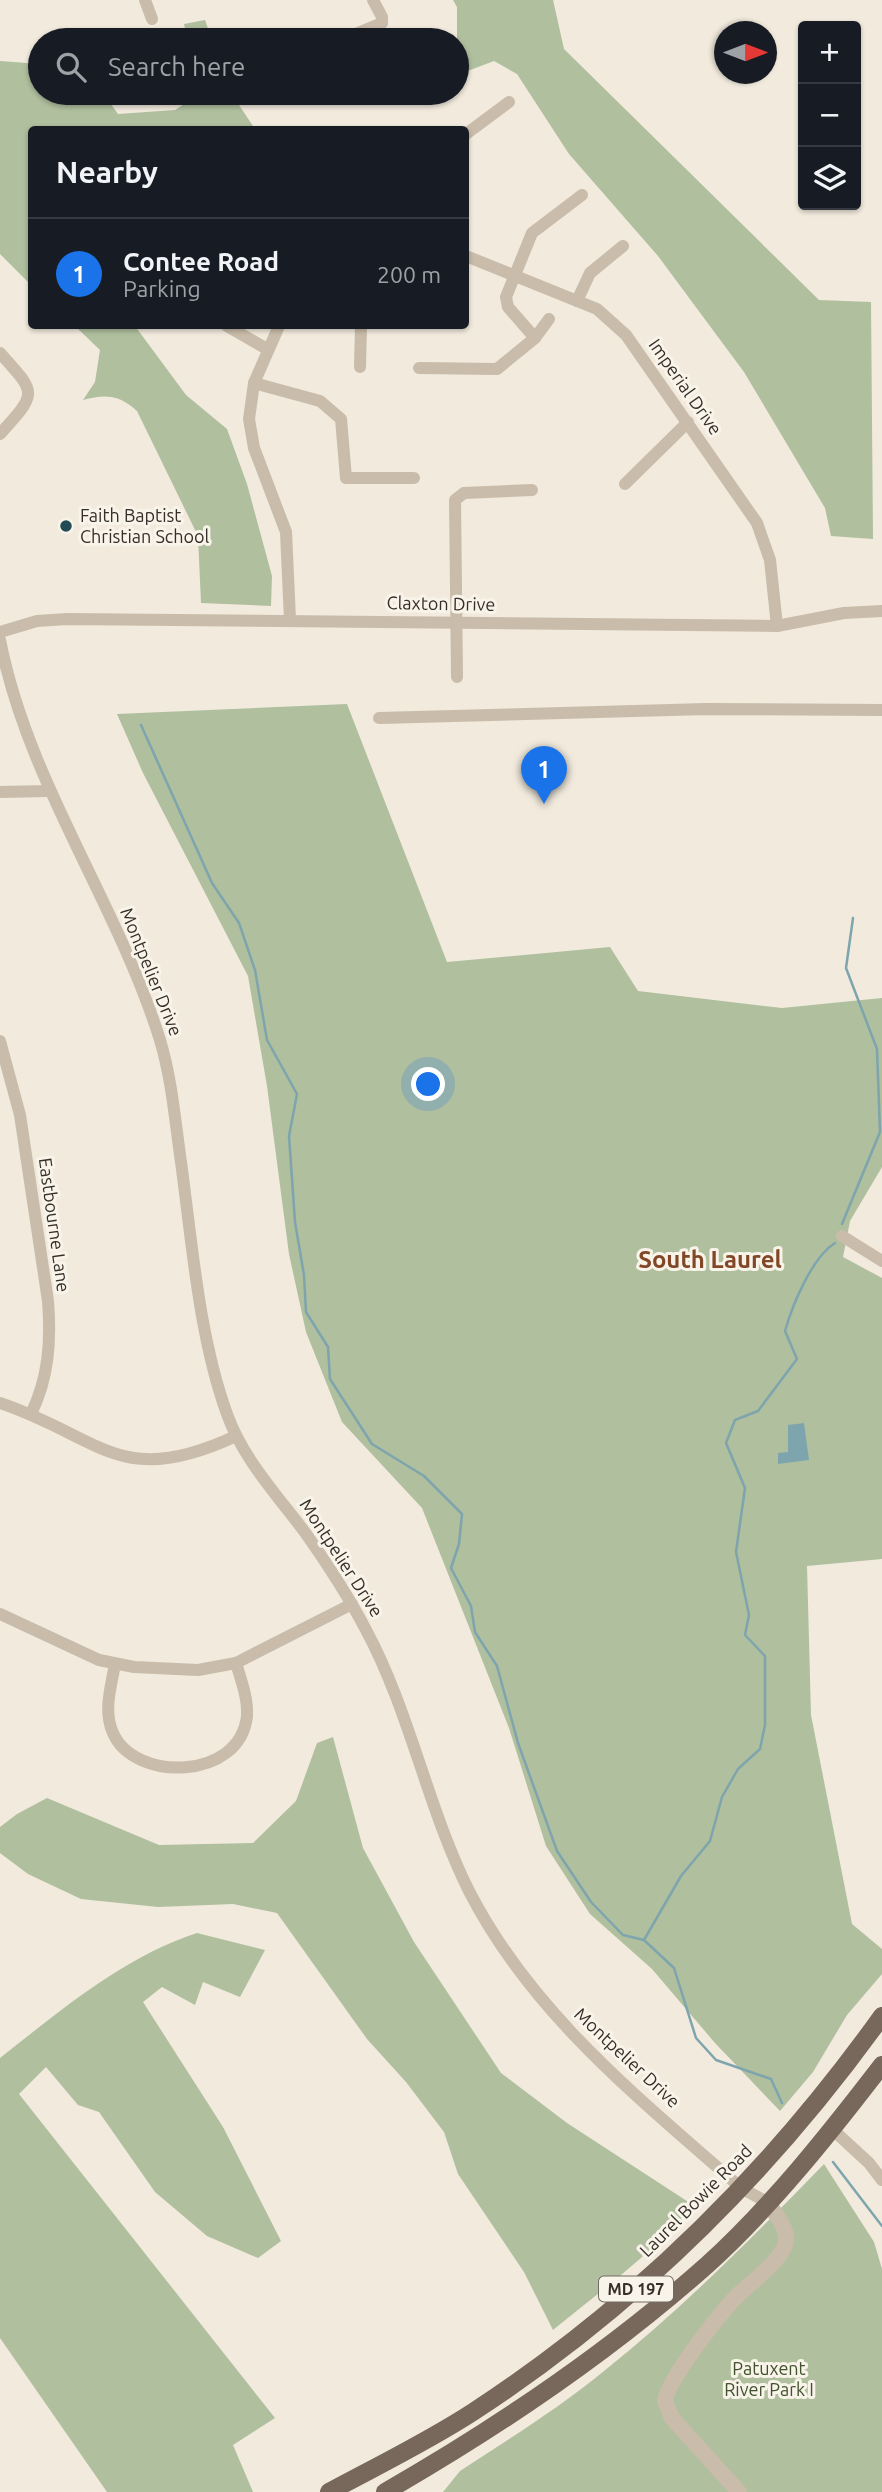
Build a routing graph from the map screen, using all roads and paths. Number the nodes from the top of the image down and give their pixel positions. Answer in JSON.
{"nodes":[{"id":1,"x":145,"y":0,"type":"edge"},
{"id":2,"x":373,"y":0,"type":"edge"},
{"id":3,"x":152,"y":19,"type":"dead end"},
{"id":4,"x":368,"y":28,"type":"edge"},
{"id":5,"x":509,"y":102,"type":"dead end"},
{"id":6,"x":469,"y":132,"type":"edge"},
{"id":7,"x":582,"y":195,"type":"dead end"},
{"id":8,"x":623,"y":246,"type":"dead end"},
{"id":9,"x":469,"y":257,"type":"edge"},
{"id":10,"x":513,"y":275,"type":"junction"},
{"id":11,"x":577,"y":300,"type":"junction"},
{"id":12,"x":549,"y":319,"type":"dead end"},
{"id":13,"x":232,"y":329,"type":"edge"},
{"id":14,"x":277,"y":329,"type":"edge"},
{"id":15,"x":361,"y":329,"type":"edge"},
{"id":16,"x":535,"y":338,"type":"junction"},
{"id":17,"x":267,"y":349,"type":"junction"},
{"id":18,"x":0,"y":352,"type":"edge"},
{"id":19,"x":360,"y":368,"type":"dead end"},
{"id":20,"x":419,"y":368,"type":"dead end"},
{"id":21,"x":254,"y":383,"type":"junction"},
{"id":22,"x":688,"y":422,"type":"junction"},
{"id":23,"x":0,"y":435,"type":"edge"},
{"id":24,"x":414,"y":478,"type":"dead end"},
{"id":25,"x":625,"y":484,"type":"dead end"},
{"id":26,"x":532,"y":490,"type":"dead end"},
{"id":27,"x":882,"y":611,"type":"edge"},
{"id":28,"x":290,"y":620,"type":"junction"},
{"id":29,"x":455,"y":622,"type":"junction"},
{"id":30,"x":777,"y":626,"type":"junction"},
{"id":31,"x":0,"y":632,"type":"edge"},
{"id":32,"x":0,"y":640,"type":"edge"},
{"id":33,"x":457,"y":677,"type":"dead end"},
{"id":34,"x":882,"y":710,"type":"edge"},
{"id":35,"x":379,"y":718,"type":"dead end"},
{"id":36,"x":48,"y":790,"type":"junction"},
{"id":37,"x":0,"y":792,"type":"edge"},
{"id":38,"x":0,"y":1041,"type":"edge"},
{"id":39,"x":842,"y":1236,"type":"dead end"},
{"id":40,"x":882,"y":1261,"type":"edge"},
{"id":41,"x":0,"y":1403,"type":"edge"},
{"id":42,"x":31,"y":1414,"type":"junction"},
{"id":43,"x":236,"y":1436,"type":"junction"},
{"id":44,"x":352,"y":1604,"type":"junction"},
{"id":45,"x":0,"y":1614,"type":"edge"},
{"id":46,"x":236,"y":1663,"type":"junction"},
{"id":47,"x":115,"y":1664,"type":"junction"},
{"id":48,"x":882,"y":2016,"type":"edge"},
{"id":49,"x":882,"y":2065,"type":"edge"},
{"id":50,"x":832,"y":2129,"type":"junction"},
{"id":51,"x":882,"y":2180,"type":"edge"},
{"id":52,"x":741,"y":2188,"type":"junction"},
{"id":53,"x":767,"y":2202,"type":"junction"},
{"id":54,"x":329,"y":2492,"type":"edge"},
{"id":55,"x":385,"y":2492,"type":"edge"},
{"id":56,"x":740,"y":2492,"type":"edge"}],
"edges":[{"from":1,"to":3,"type":"street"},
{"from":2,"to":4,"type":"street"},
{"from":5,"to":6,"type":"street"},
{"from":7,"to":10,"type":"street"},
{"from":8,"to":11,"type":"street"},
{"from":9,"to":10,"type":"street","name":"Imperial Drive"},
{"from":10,"to":11,"type":"street","name":"Imperial Drive"},
{"from":10,"to":16,"type":"street"},
{"from":11,"to":22,"type":"street","name":"Imperial Drive"},
{"from":12,"to":16,"type":"street"},
{"from":13,"to":17,"type":"street"},
{"from":14,"to":17,"type":"street"},
{"from":15,"to":19,"type":"street"},
{"from":16,"to":20,"type":"street"},
{"from":17,"to":21,"type":"street"},
{"from":18,"to":23,"type":"street"},
{"from":21,"to":24,"type":"street"},
{"from":21,"to":28,"type":"street"},
{"from":22,"to":25,"type":"street"},
{"from":22,"to":30,"type":"street","name":"Imperial Drive"},
{"from":26,"to":29,"type":"street"},
{"from":27,"to":30,"type":"street","name":"Claxton Drive"},
{"from":28,"to":29,"type":"street","name":"Claxton Drive"},
{"from":28,"to":31,"type":"street","name":"Claxton Drive"},
{"from":29,"to":30,"type":"street","name":"Claxton Drive"},
{"from":29,"to":33,"type":"street"},
{"from":32,"to":36,"type":"street","name":"Montpelier Drive"},
{"from":34,"to":35,"type":"street"},
{"from":36,"to":37,"type":"street"},
{"from":36,"to":43,"type":"street","name":"Montpelier Drive"},
{"from":38,"to":42,"type":"street","name":"Eastbourne Lane"},
{"from":39,"to":40,"type":"street"},
{"from":41,"to":42,"type":"street"},
{"from":42,"to":43,"type":"street"},
{"from":43,"to":44,"type":"street","name":"Montpelier Drive"},
{"from":44,"to":46,"type":"street"},
{"from":44,"to":52,"type":"street","name":"Montpelier Drive"},
{"from":45,"to":47,"type":"street"},
{"from":46,"to":47,"type":"street"},
{"from":46,"to":47,"type":"street"},
{"from":48,"to":52,"type":"main road","name":"Laurel Bowie Road","number":"MD 197"},
{"from":49,"to":50,"type":"main road","number":"MD 197"},
{"from":50,"to":51,"type":"street"},
{"from":50,"to":53,"type":"main road","number":"MD 197"},
{"from":52,"to":53,"type":"street","name":"Montpelier Drive"},
{"from":52,"to":54,"type":"main road","name":"Laurel Bowie Road","number":"MD 197"},
{"from":53,"to":55,"type":"main road","number":"MD 197"},
{"from":53,"to":56,"type":"street"}]}
